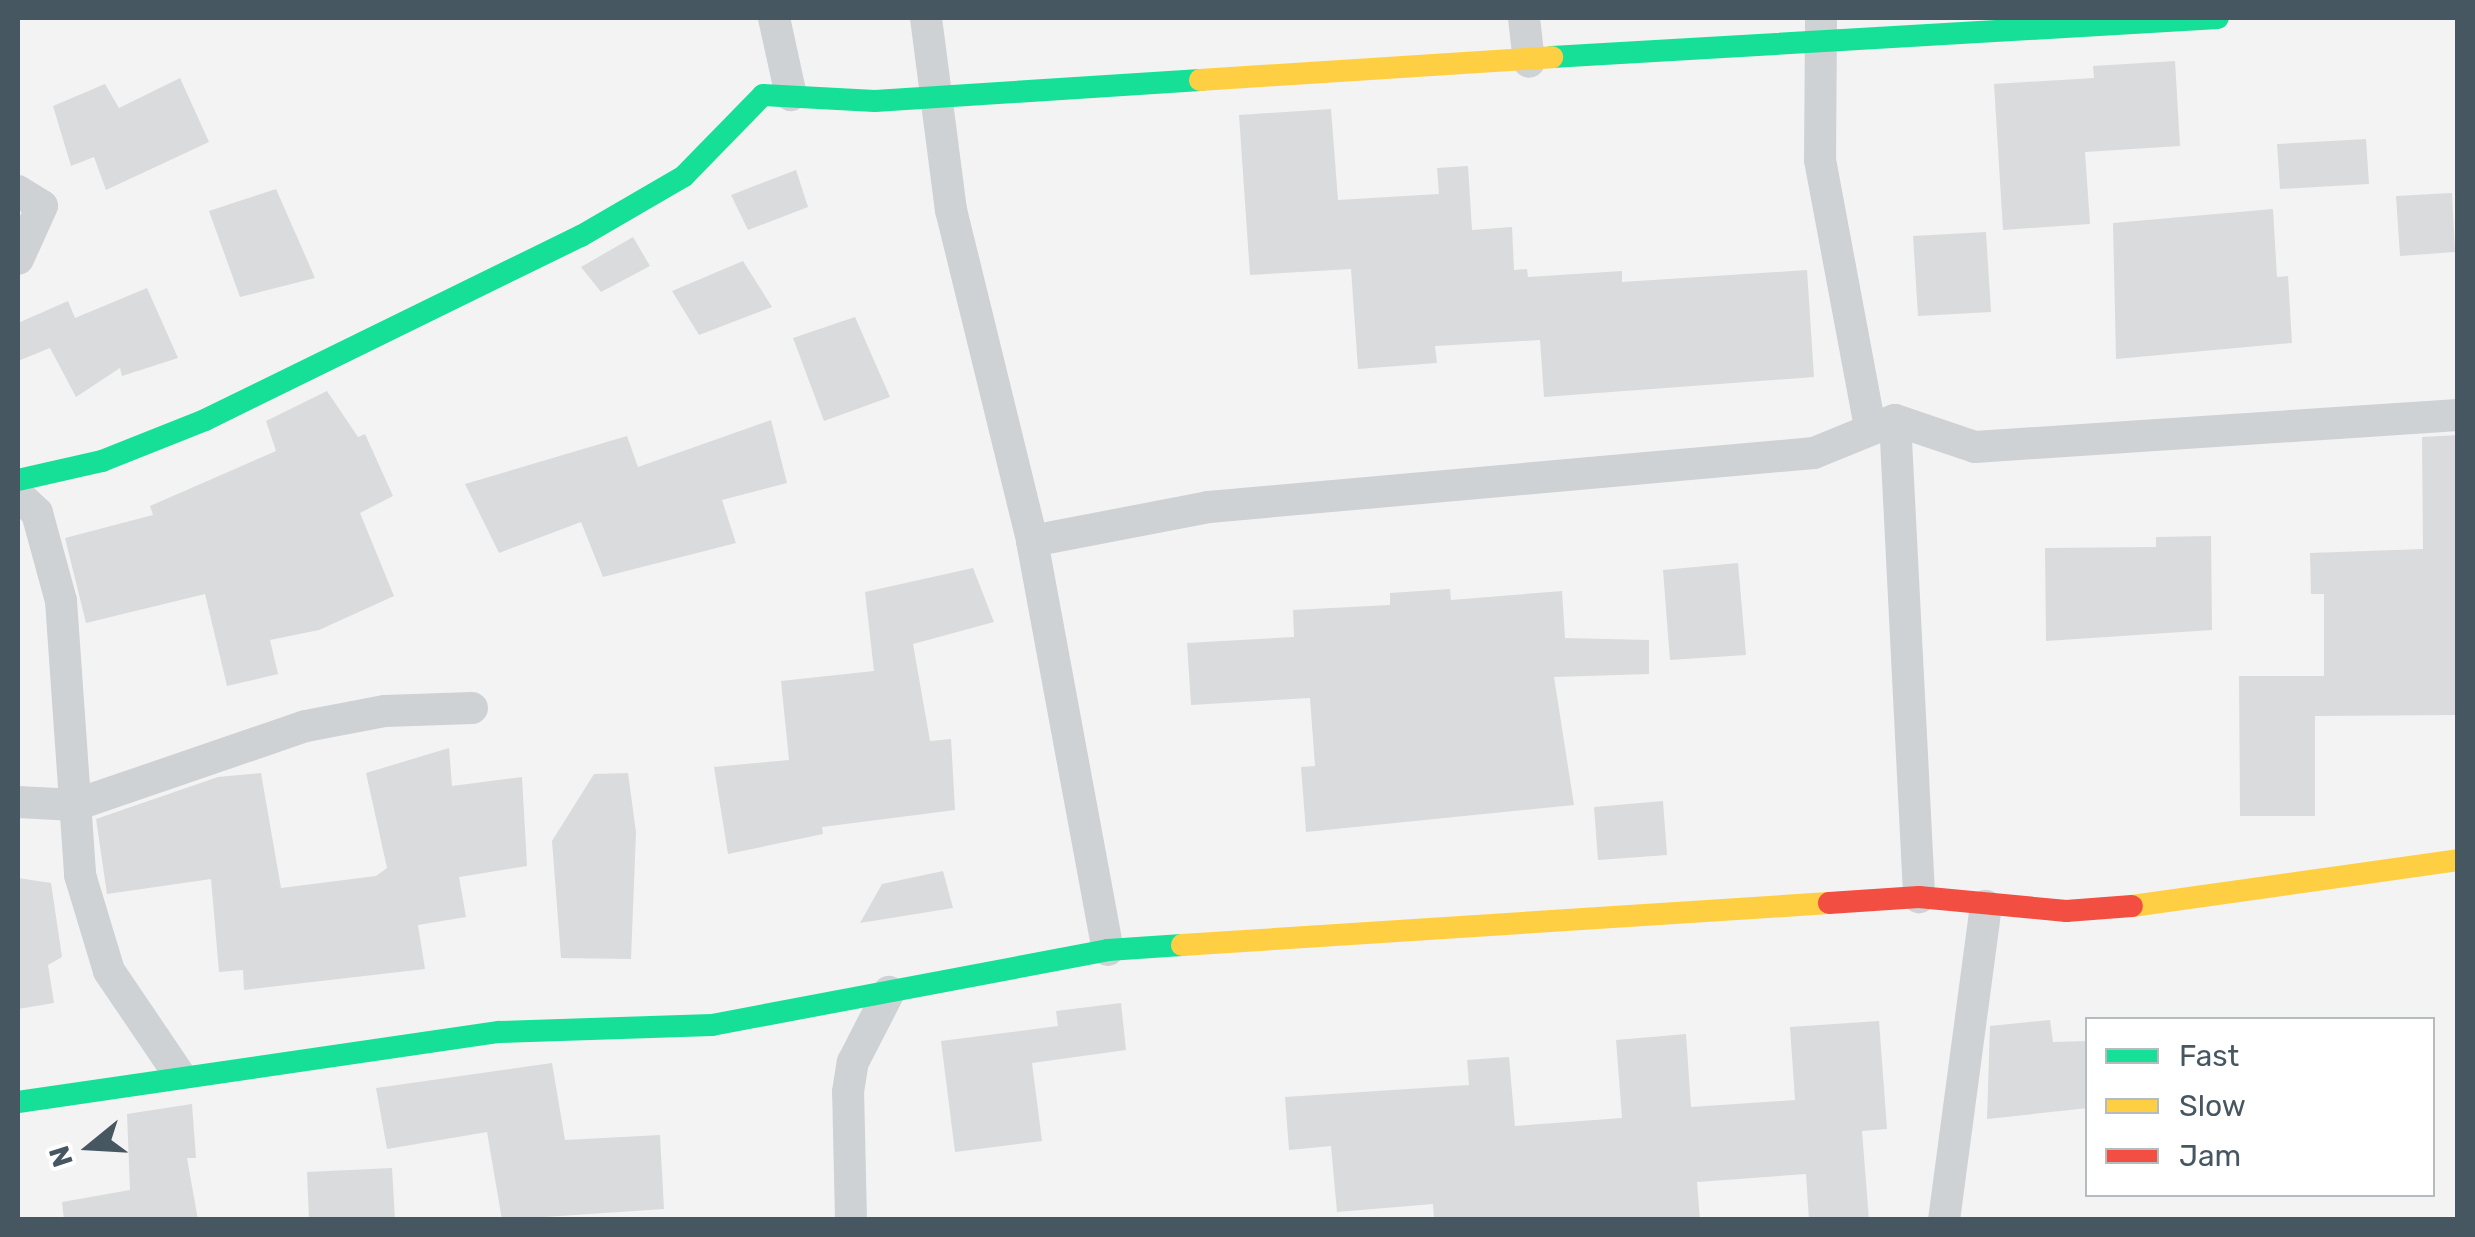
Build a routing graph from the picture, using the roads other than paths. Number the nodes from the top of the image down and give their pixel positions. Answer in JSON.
{"nodes":[{"id":1,"x":774,"y":18,"type":"edge"},
{"id":2,"x":926,"y":18,"type":"edge"},
{"id":3,"x":1524,"y":18,"type":"edge"},
{"id":4,"x":2218,"y":18,"type":"edge"},
{"id":5,"x":1821,"y":29,"type":"edge"},
{"id":6,"x":1529,"y":62,"type":"junction"},
{"id":7,"x":934,"y":91,"type":"junction"},
{"id":8,"x":791,"y":95,"type":"junction"},
{"id":9,"x":18,"y":192,"type":"edge"},
{"id":10,"x":18,"y":260,"type":"edge"},
{"id":11,"x":2458,"y":415,"type":"edge"},
{"id":12,"x":1882,"y":424,"type":"junction"},
{"id":13,"x":18,"y":480,"type":"edge"},
{"id":14,"x":18,"y":495,"type":"edge"},
{"id":15,"x":1032,"y":541,"type":"junction"},
{"id":16,"x":472,"y":708,"type":"dead end"},
{"id":17,"x":18,"y":802,"type":"edge"},
{"id":18,"x":75,"y":805,"type":"junction"},
{"id":19,"x":2458,"y":860,"type":"edge"},
{"id":20,"x":1919,"y":897,"type":"junction"},
{"id":21,"x":1986,"y":906,"type":"junction"},
{"id":22,"x":1108,"y":950,"type":"junction"},
{"id":23,"x":889,"y":992,"type":"junction"},
{"id":24,"x":178,"y":1073,"type":"junction"},
{"id":25,"x":18,"y":1102,"type":"edge"},
{"id":26,"x":851,"y":1220,"type":"edge"},
{"id":27,"x":1944,"y":1220,"type":"edge"}],
"edges":[{"from":1,"to":8,"type":"street"},
{"from":2,"to":7,"type":"street"},
{"from":3,"to":6,"type":"street"},
{"from":4,"to":5,"type":"street"},
{"from":5,"to":6,"type":"street"},
{"from":5,"to":12,"type":"street"},
{"from":6,"to":7,"type":"street"},
{"from":7,"to":8,"type":"street"},
{"from":7,"to":15,"type":"street"},
{"from":8,"to":13,"type":"street"},
{"from":9,"to":10,"type":"street"},
{"from":11,"to":12,"type":"street"},
{"from":12,"to":15,"type":"street"},
{"from":12,"to":20,"type":"street"},
{"from":14,"to":18,"type":"street"},
{"from":15,"to":22,"type":"street"},
{"from":16,"to":18,"type":"street"},
{"from":17,"to":18,"type":"street"},
{"from":18,"to":24,"type":"street"},
{"from":19,"to":21,"type":"street"},
{"from":20,"to":21,"type":"street"},
{"from":20,"to":22,"type":"street"},
{"from":21,"to":27,"type":"street"},
{"from":22,"to":23,"type":"street"},
{"from":23,"to":24,"type":"street"},
{"from":23,"to":26,"type":"street"},
{"from":24,"to":25,"type":"street"}]}
